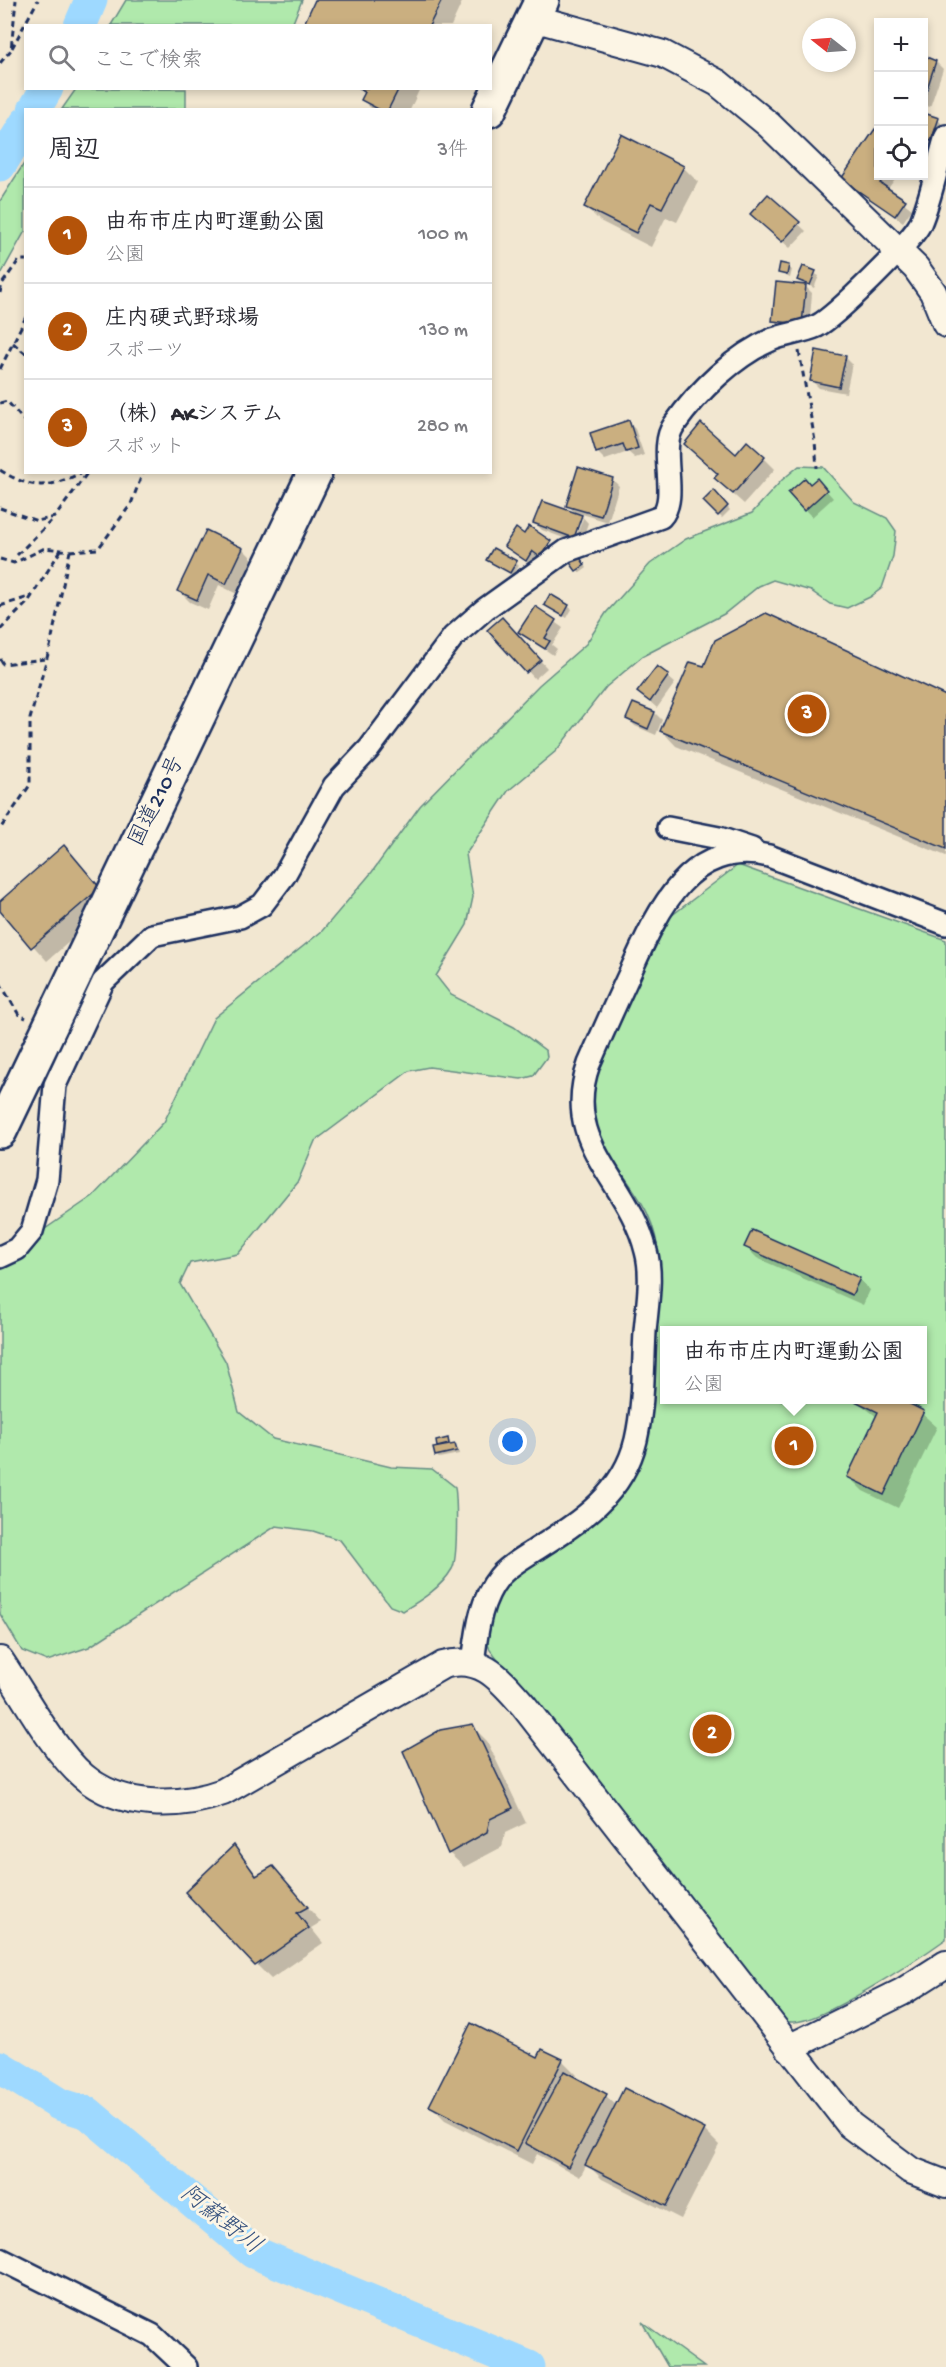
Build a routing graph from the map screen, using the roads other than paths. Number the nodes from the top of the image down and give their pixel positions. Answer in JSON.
{"nodes":[{"id":1,"x":537,"y":9,"type":"edge"},
{"id":2,"x":490,"y":108,"type":"edge"},
{"id":3,"x":946,"y":136,"type":"edge"},
{"id":4,"x":897,"y":250,"type":"junction"},
{"id":5,"x":946,"y":324,"type":"edge"},
{"id":6,"x":314,"y":474,"type":"edge"},
{"id":7,"x":668,"y":828,"type":"dead end"},
{"id":8,"x":769,"y":856,"type":"junction"},
{"id":9,"x":946,"y":924,"type":"edge"},
{"id":10,"x":0,"y":1131,"type":"edge"},
{"id":11,"x":0,"y":1257,"type":"edge"},
{"id":12,"x":0,"y":1660,"type":"edge"},
{"id":13,"x":473,"y":1663,"type":"junction"},
{"id":14,"x":946,"y":1964,"type":"edge"},
{"id":15,"x":789,"y":2048,"type":"junction"},
{"id":16,"x":946,"y":2184,"type":"edge"},
{"id":17,"x":0,"y":2259,"type":"edge"},
{"id":18,"x":186,"y":2367,"type":"edge"}],
"edges":[{"from":1,"to":2,"type":"highway"},
{"from":1,"to":4,"type":"street"},
{"from":3,"to":4,"type":"street"},
{"from":4,"to":5,"type":"street"},
{"from":4,"to":11,"type":"street"},
{"from":6,"to":10,"type":"highway","name":"国道210号"},
{"from":7,"to":8,"type":"street"},
{"from":8,"to":9,"type":"street"},
{"from":8,"to":13,"type":"street"},
{"from":12,"to":13,"type":"street"},
{"from":13,"to":15,"type":"street"},
{"from":14,"to":15,"type":"street"},
{"from":15,"to":16,"type":"street"},
{"from":17,"to":18,"type":"street"}]}
